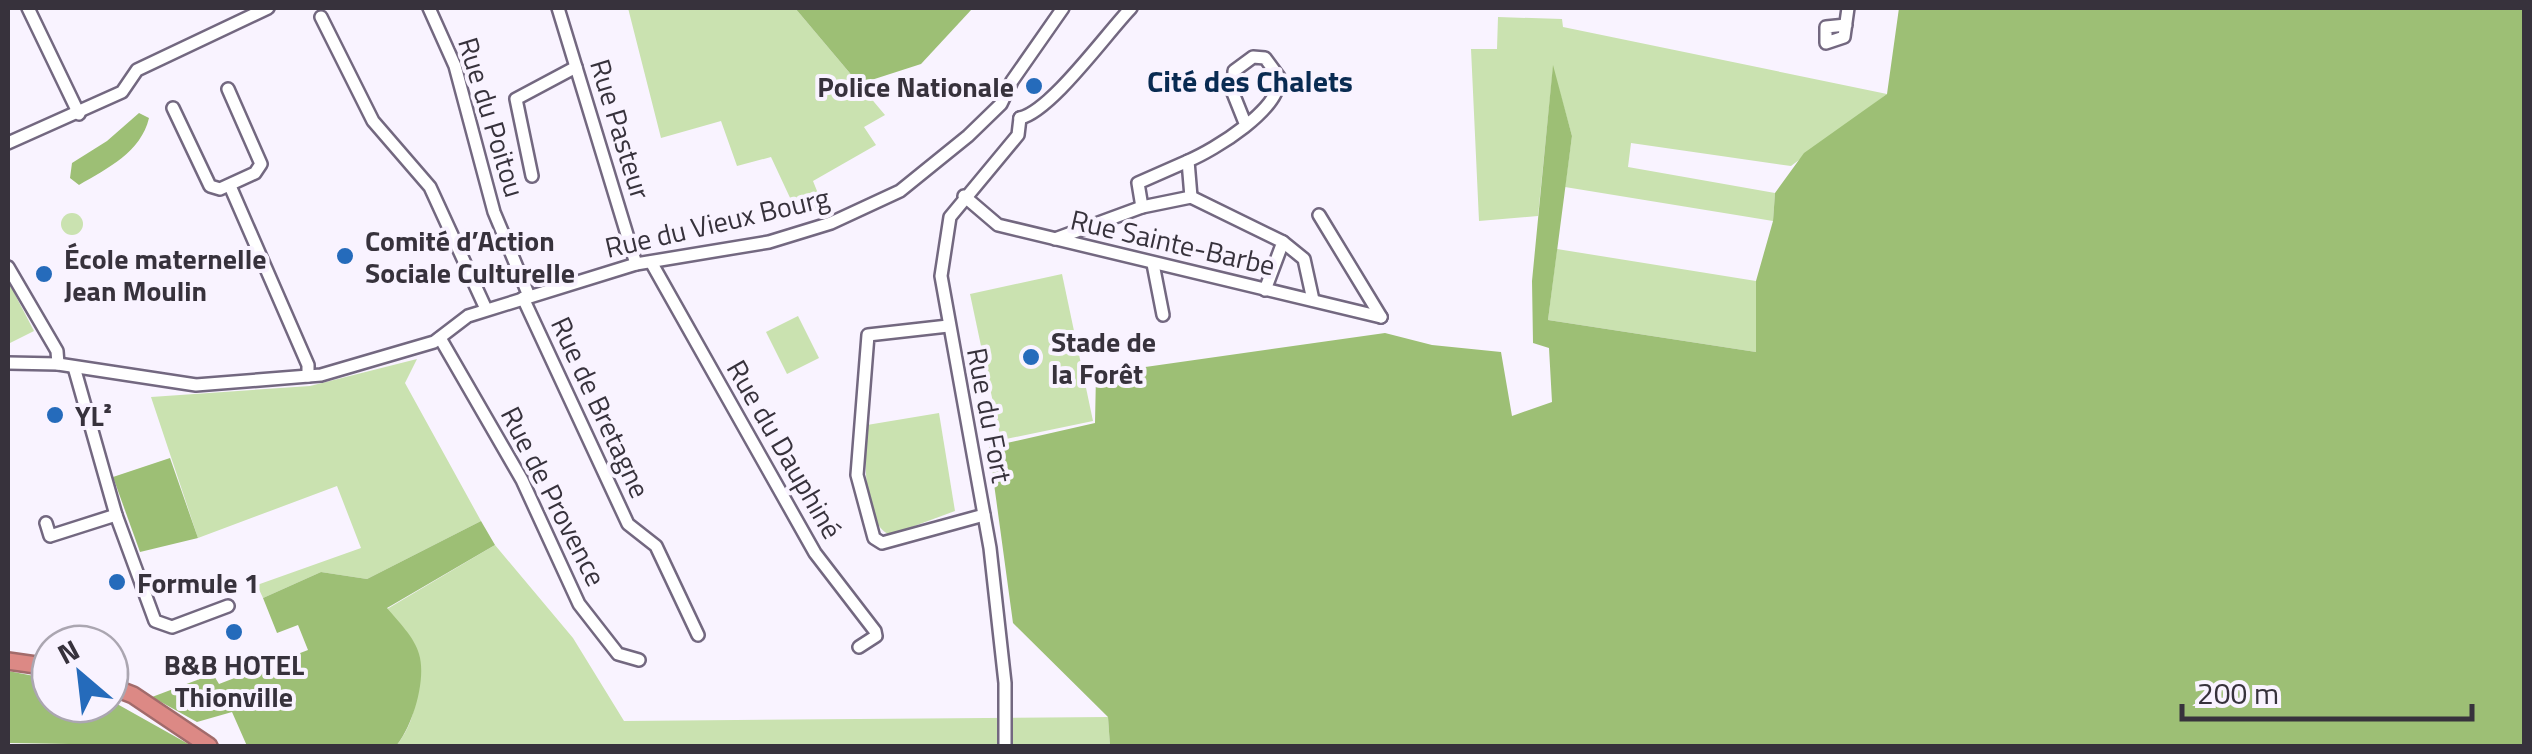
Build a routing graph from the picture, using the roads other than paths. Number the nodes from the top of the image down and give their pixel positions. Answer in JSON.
{"nodes":[{"id":1,"x":28,"y":8,"type":"edge"},
{"id":2,"x":268,"y":8,"type":"edge"},
{"id":3,"x":428,"y":8,"type":"edge"},
{"id":4,"x":558,"y":8,"type":"edge"},
{"id":5,"x":1063,"y":8,"type":"edge"},
{"id":6,"x":1131,"y":8,"type":"edge"},
{"id":7,"x":1848,"y":8,"type":"edge"},
{"id":8,"x":249,"y":12,"type":"edge"},
{"id":9,"x":321,"y":17,"type":"dead end"},
{"id":10,"x":1846,"y":26,"type":"dead end"},
{"id":11,"x":576,"y":67,"type":"junction"},
{"id":12,"x":228,"y":89,"type":"dead end"},
{"id":13,"x":1001,"y":104,"type":"junction"},
{"id":14,"x":173,"y":108,"type":"dead end"},
{"id":15,"x":78,"y":114,"type":"junction"},
{"id":16,"x":1020,"y":118,"type":"junction"},
{"id":17,"x":1245,"y":122,"type":"junction"},
{"id":18,"x":8,"y":143,"type":"edge"},
{"id":19,"x":1188,"y":161,"type":"junction"},
{"id":20,"x":532,"y":176,"type":"dead end"},
{"id":21,"x":230,"y":186,"type":"junction"},
{"id":22,"x":964,"y":196,"type":"junction"},
{"id":23,"x":1191,"y":198,"type":"junction"},
{"id":24,"x":1142,"y":206,"type":"junction"},
{"id":25,"x":1319,"y":216,"type":"dead end"},
{"id":26,"x":1053,"y":240,"type":"junction"},
{"id":27,"x":1283,"y":242,"type":"junction"},
{"id":28,"x":652,"y":262,"type":"junction"},
{"id":29,"x":636,"y":264,"type":"junction"},
{"id":30,"x":1153,"y":264,"type":"junction"},
{"id":31,"x":8,"y":267,"type":"edge"},
{"id":32,"x":1265,"y":290,"type":"junction"},
{"id":33,"x":526,"y":297,"type":"junction"},
{"id":34,"x":1313,"y":300,"type":"junction"},
{"id":35,"x":486,"y":310,"type":"junction"},
{"id":36,"x":1163,"y":315,"type":"dead end"},
{"id":37,"x":948,"y":326,"type":"junction"},
{"id":38,"x":440,"y":338,"type":"junction"},
{"id":39,"x":8,"y":363,"type":"edge"},
{"id":40,"x":58,"y":364,"type":"junction"},
{"id":41,"x":74,"y":367,"type":"junction"},
{"id":42,"x":308,"y":376,"type":"junction"},
{"id":43,"x":116,"y":515,"type":"junction"},
{"id":44,"x":984,"y":515,"type":"junction"},
{"id":45,"x":46,"y":523,"type":"dead end"},
{"id":46,"x":228,"y":606,"type":"dead end"},
{"id":47,"x":698,"y":635,"type":"dead end"},
{"id":48,"x":858,"y":648,"type":"dead end"},
{"id":49,"x":639,"y":660,"type":"dead end"},
{"id":50,"x":130,"y":693,"type":"edge"},
{"id":51,"x":209,"y":746,"type":"edge"},
{"id":52,"x":1005,"y":746,"type":"edge"}],
"edges":[{"from":1,"to":15,"type":"street"},
{"from":2,"to":8,"type":"street"},
{"from":3,"to":33,"type":"street","name":"Rue du Poitou"},
{"from":4,"to":11,"type":"street","name":"Rue Pasteur"},
{"from":5,"to":13,"type":"street","name":"Rue du Vieux Bourg"},
{"from":6,"to":16,"type":"street"},
{"from":7,"to":10,"type":"street"},
{"from":8,"to":15,"type":"street"},
{"from":9,"to":35,"type":"street"},
{"from":11,"to":20,"type":"street"},
{"from":11,"to":29,"type":"street","name":"Rue Pasteur"},
{"from":12,"to":21,"type":"street"},
{"from":13,"to":16,"type":"street"},
{"from":13,"to":28,"type":"street","name":"Rue du Vieux Bourg"},
{"from":14,"to":21,"type":"street"},
{"from":15,"to":18,"type":"street"},
{"from":16,"to":22,"type":"street","name":"Rue du Fort"},
{"from":17,"to":17,"type":"street"},
{"from":17,"to":19,"type":"street"},
{"from":19,"to":23,"type":"street"},
{"from":19,"to":24,"type":"street"},
{"from":21,"to":42,"type":"street"},
{"from":22,"to":26,"type":"street","name":"Rue Sainte-Barbe"},
{"from":22,"to":37,"type":"street","name":"Rue du Fort"},
{"from":23,"to":24,"type":"street"},
{"from":23,"to":27,"type":"street"},
{"from":24,"to":26,"type":"street"},
{"from":25,"to":34,"type":"street","name":"Rue Sainte-Barbe"},
{"from":26,"to":30,"type":"street","name":"Rue Sainte-Barbe"},
{"from":27,"to":32,"type":"street"},
{"from":27,"to":34,"type":"street"},
{"from":28,"to":29,"type":"street","name":"Rue du Vieux Bourg"},
{"from":28,"to":48,"type":"street","name":"Rue du Dauphiné"},
{"from":29,"to":33,"type":"street","name":"Rue du Vieux Bourg"},
{"from":30,"to":32,"type":"street","name":"Rue Sainte-Barbe"},
{"from":30,"to":36,"type":"street"},
{"from":31,"to":40,"type":"street"},
{"from":32,"to":34,"type":"street","name":"Rue Sainte-Barbe"},
{"from":33,"to":35,"type":"street","name":"Rue du Vieux Bourg"},
{"from":33,"to":47,"type":"street","name":"Rue de Bretagne"},
{"from":35,"to":38,"type":"street","name":"Rue du Vieux Bourg"},
{"from":37,"to":44,"type":"street","name":"Rue du Fort"},
{"from":37,"to":44,"type":"street"},
{"from":38,"to":42,"type":"street","name":"Rue du Vieux Bourg"},
{"from":38,"to":49,"type":"street","name":"Rue de Provence"},
{"from":39,"to":40,"type":"street","name":"Rue du Vieux Bourg"},
{"from":40,"to":41,"type":"street","name":"Rue du Vieux Bourg"},
{"from":41,"to":42,"type":"street","name":"Rue du Vieux Bourg"},
{"from":41,"to":43,"type":"street"},
{"from":43,"to":45,"type":"street"},
{"from":43,"to":46,"type":"street"},
{"from":44,"to":52,"type":"street","name":"Rue du Fort"},
{"from":50,"to":51,"type":"highway"}]}
